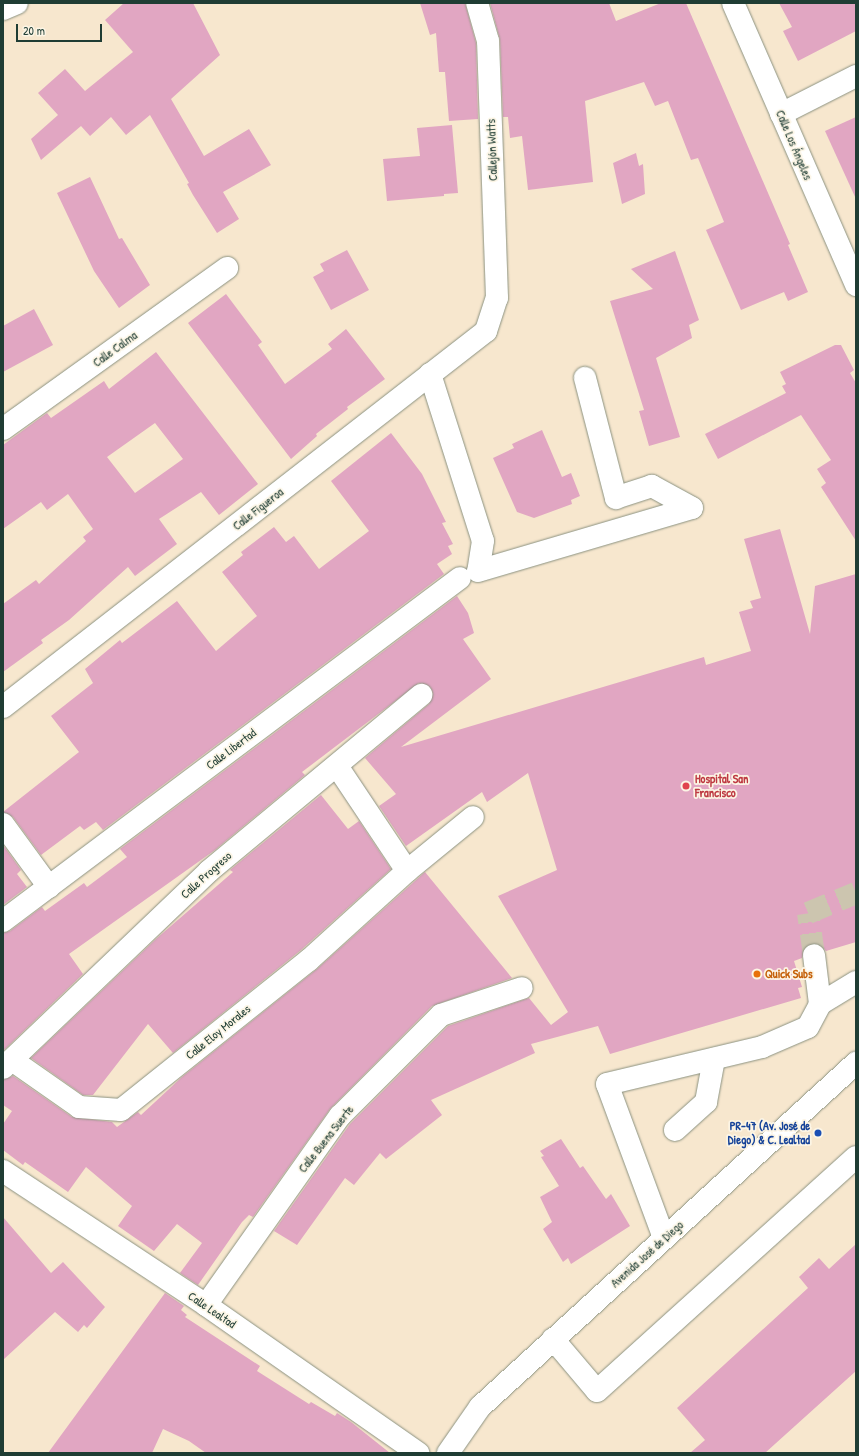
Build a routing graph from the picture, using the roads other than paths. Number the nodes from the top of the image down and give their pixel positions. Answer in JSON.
{"nodes":[{"id":1,"x":17,"y":3,"type":"edge"},
{"id":2,"x":477,"y":3,"type":"edge"},
{"id":3,"x":733,"y":3,"type":"edge"},
{"id":4,"x":3,"y":9,"type":"edge"},
{"id":5,"x":856,"y":76,"type":"edge"},
{"id":6,"x":781,"y":114,"type":"junction"},
{"id":7,"x":227,"y":268,"type":"dead end"},
{"id":8,"x":856,"y":286,"type":"edge"},
{"id":9,"x":497,"y":298,"type":"joint"},
{"id":10,"x":430,"y":374,"type":"junction"},
{"id":11,"x":585,"y":378,"type":"dead end"},
{"id":12,"x":3,"y":429,"type":"edge"},
{"id":13,"x":460,"y":578,"type":"dead end"},
{"id":14,"x":421,"y":695,"type":"dead end"},
{"id":15,"x":3,"y":707,"type":"edge"},
{"id":16,"x":337,"y":766,"type":"junction"},
{"id":17,"x":473,"y":817,"type":"dead end"},
{"id":18,"x":3,"y":824,"type":"edge"},
{"id":19,"x":407,"y":871,"type":"junction"},
{"id":20,"x":49,"y":887,"type":"junction"},
{"id":21,"x":3,"y":921,"type":"edge"},
{"id":22,"x":814,"y":955,"type":"tunnel mouth"},
{"id":23,"x":856,"y":982,"type":"edge"},
{"id":24,"x":522,"y":988,"type":"dead end"},
{"id":25,"x":820,"y":1004,"type":"junction"},
{"id":26,"x":714,"y":1059,"type":"junction"},
{"id":27,"x":856,"y":1063,"type":"edge"},
{"id":28,"x":8,"y":1064,"type":"edge"},
{"id":29,"x":675,"y":1130,"type":"dead end"},
{"id":30,"x":856,"y":1157,"type":"edge"},
{"id":31,"x":3,"y":1171,"type":"edge"},
{"id":32,"x":664,"y":1238,"type":"junction"},
{"id":33,"x":206,"y":1305,"type":"junction"},
{"id":34,"x":553,"y":1340,"type":"junction"},
{"id":35,"x":418,"y":1453,"type":"edge"},
{"id":36,"x":448,"y":1453,"type":"edge"}],
"edges":[{"from":1,"to":4,"type":"street"},
{"from":2,"to":9,"type":"street","name":"Callejón Watts"},
{"from":3,"to":6,"type":"street","name":"Calle Los Ángeles"},
{"from":5,"to":6,"type":"street"},
{"from":6,"to":8,"type":"street","name":"Calle Los Ángeles"},
{"from":7,"to":12,"type":"street","name":"Calle Calma"},
{"from":9,"to":10,"type":"street","name":"Calle Figueroa"},
{"from":10,"to":11,"type":"street"},
{"from":10,"to":15,"type":"street","name":"Calle Figueroa"},
{"from":13,"to":20,"type":"street","name":"Calle Libertad"},
{"from":14,"to":16,"type":"street","name":"Calle Progreso"},
{"from":16,"to":19,"type":"street"},
{"from":16,"to":28,"type":"street","name":"Calle Progreso"},
{"from":17,"to":19,"type":"street","name":"Calle Eloy Morales"},
{"from":18,"to":20,"type":"street"},
{"from":19,"to":28,"type":"street","name":"Calle Eloy Morales"},
{"from":20,"to":21,"type":"street","name":"Calle Libertad"},
{"from":22,"to":25,"type":"street"},
{"from":23,"to":25,"type":"street"},
{"from":24,"to":33,"type":"street","name":"Calle Buena Suerte"},
{"from":25,"to":26,"type":"street"},
{"from":26,"to":29,"type":"street"},
{"from":26,"to":32,"type":"street"},
{"from":27,"to":32,"type":"street","name":"Avenida José de Diego"},
{"from":30,"to":34,"type":"street"},
{"from":31,"to":33,"type":"street","name":"Calle Lealtad"},
{"from":32,"to":34,"type":"street","name":"Avenida José de Diego"},
{"from":33,"to":35,"type":"street","name":"Calle Lealtad"},
{"from":34,"to":36,"type":"street","name":"Avenida José de Diego"}]}
